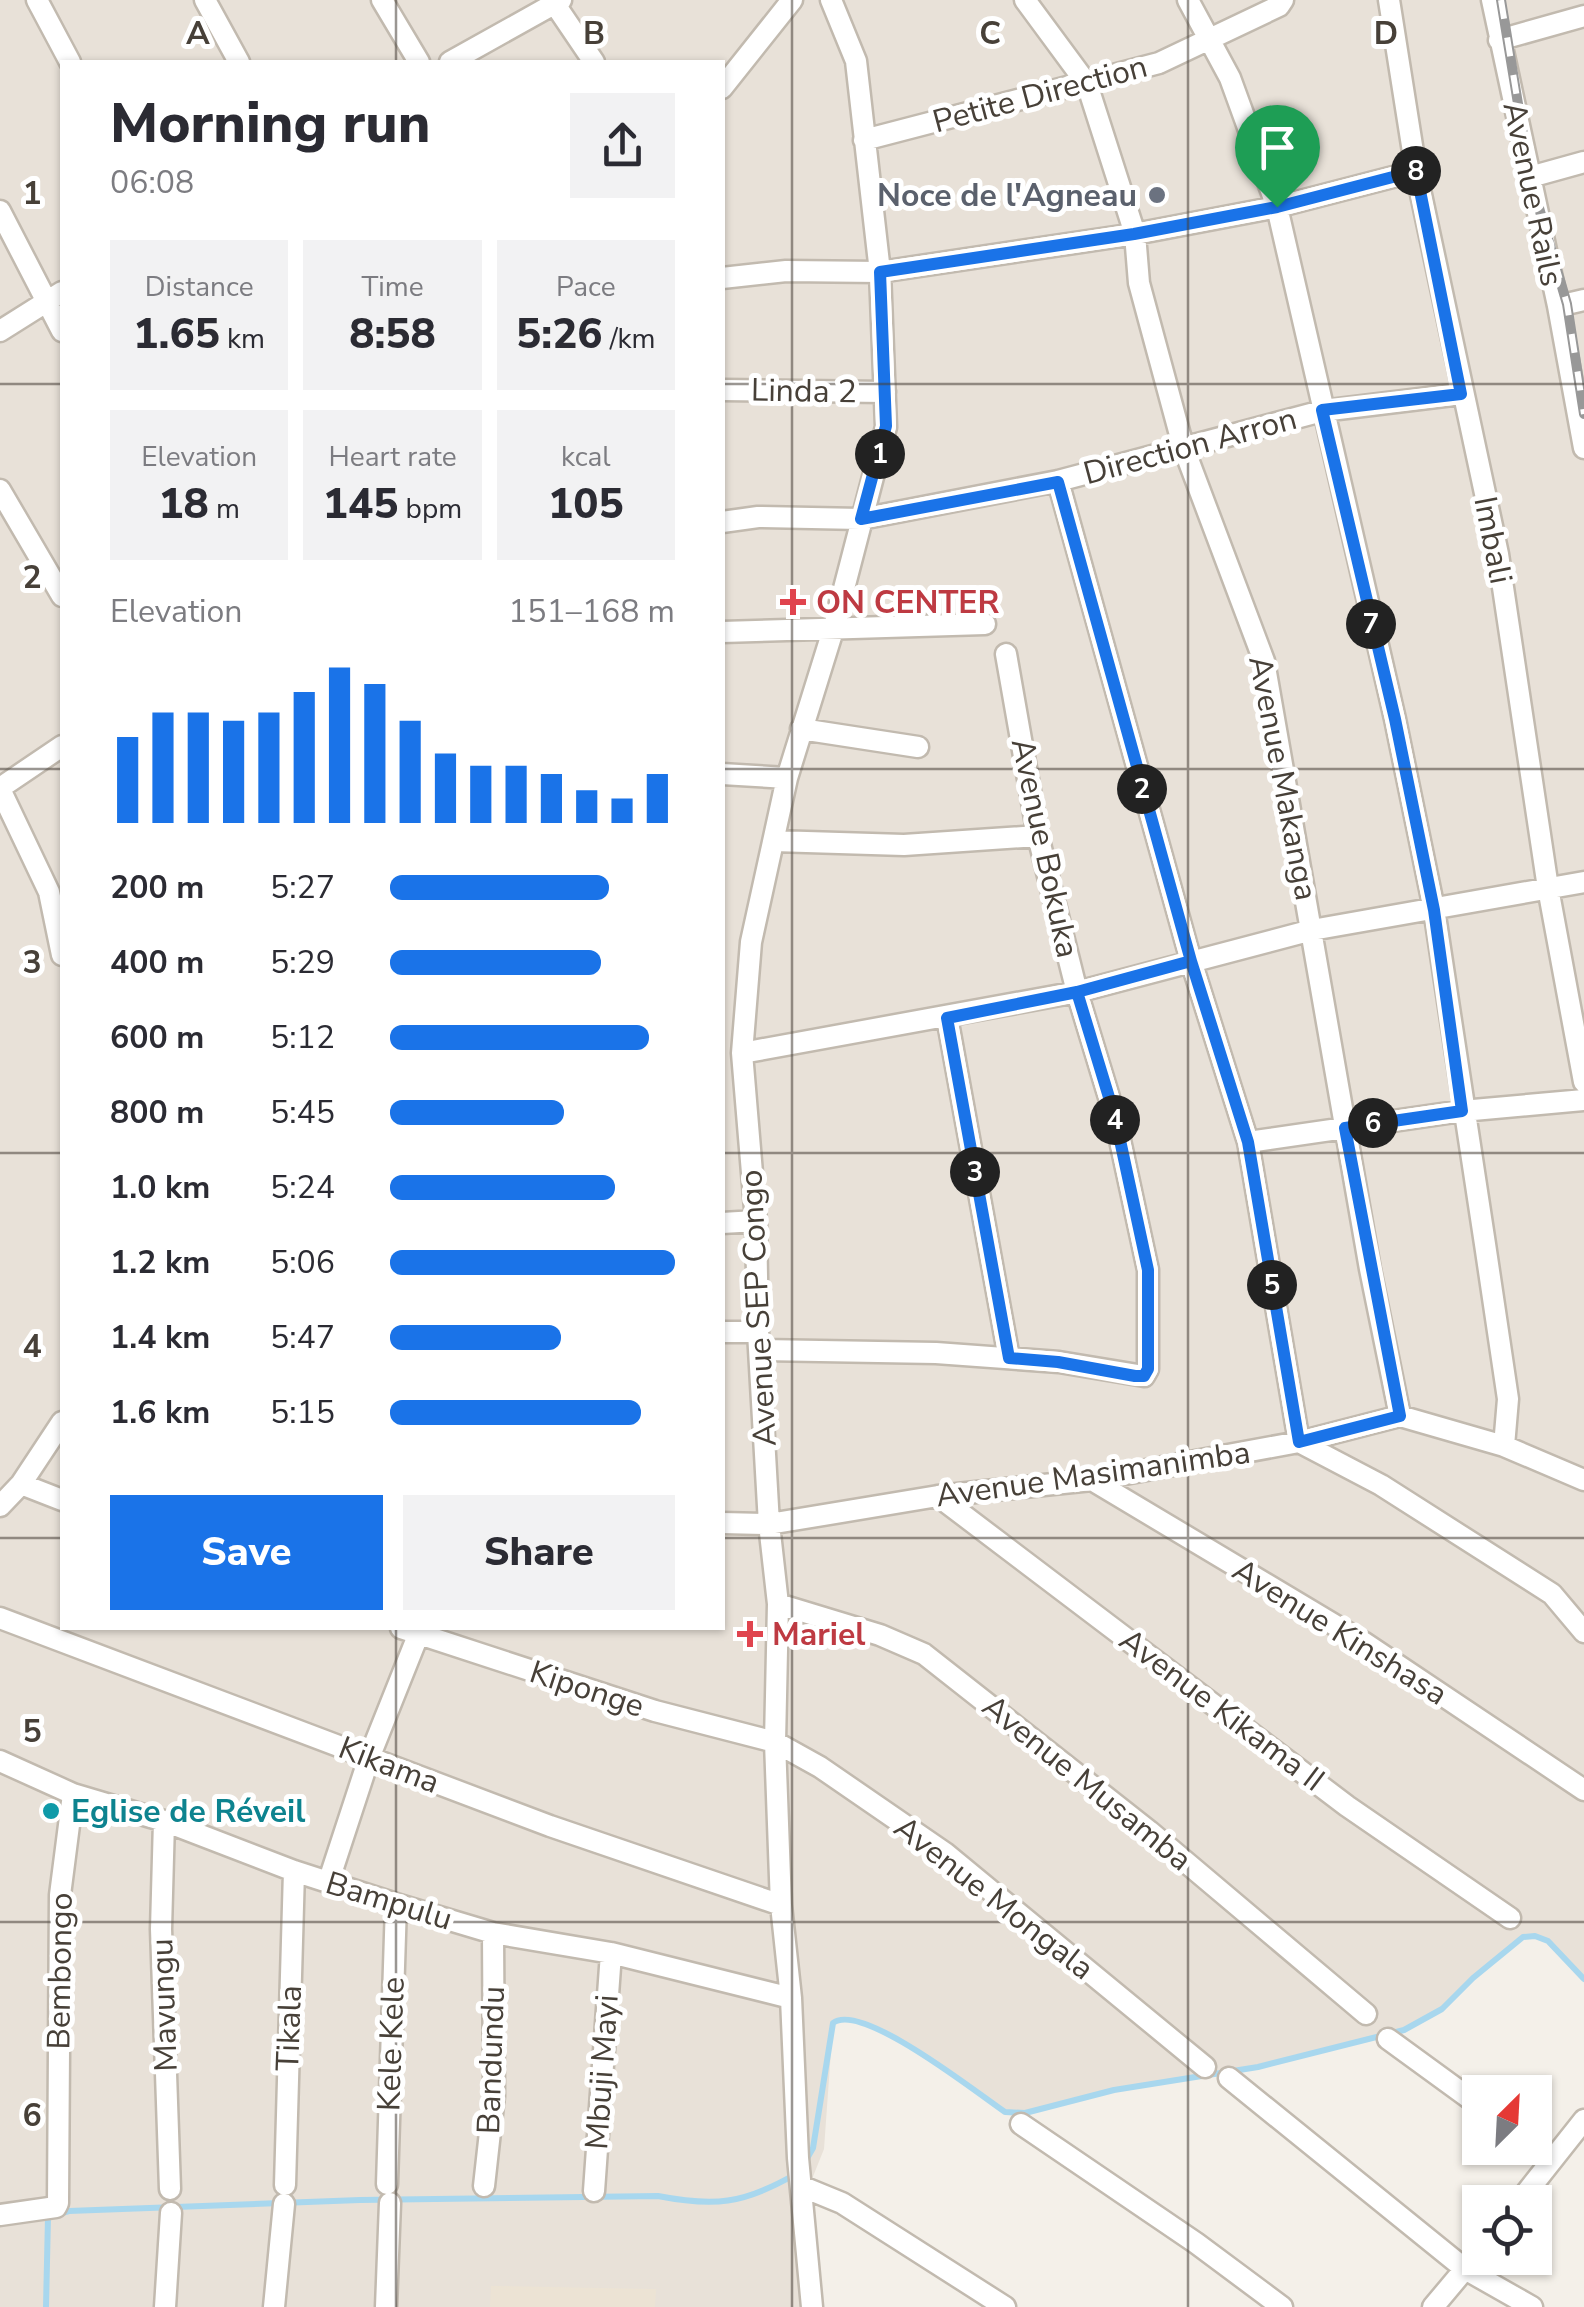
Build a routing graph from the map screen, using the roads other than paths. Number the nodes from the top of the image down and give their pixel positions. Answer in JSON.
{"nodes":[{"id":1,"x":38,"y":0,"type":"edge"},
{"id":2,"x":206,"y":0,"type":"edge"},
{"id":3,"x":382,"y":0,"type":"edge"},
{"id":4,"x":792,"y":0,"type":"edge"},
{"id":5,"x":832,"y":0,"type":"edge"},
{"id":6,"x":1025,"y":0,"type":"edge"},
{"id":7,"x":1188,"y":0,"type":"edge"},
{"id":8,"x":1282,"y":0,"type":"edge"},
{"id":9,"x":1389,"y":0,"type":"edge"},
{"id":10,"x":1492,"y":0,"type":"edge"},
{"id":11,"x":556,"y":1,"type":"edge"},
{"id":12,"x":1584,"y":16,"type":"edge"},
{"id":13,"x":1211,"y":39,"type":"junction"},
{"id":14,"x":1499,"y":40,"type":"junction"},
{"id":15,"x":69,"y":60,"type":"edge"},
{"id":16,"x":237,"y":60,"type":"edge"},
{"id":17,"x":418,"y":60,"type":"edge"},
{"id":18,"x":453,"y":60,"type":"edge"},
{"id":19,"x":593,"y":60,"type":"edge"},
{"id":20,"x":725,"y":84,"type":"edge"},
{"id":21,"x":1088,"y":84,"type":"junction"},
{"id":22,"x":864,"y":140,"type":"junction"},
{"id":23,"x":1584,"y":162,"type":"edge"},
{"id":24,"x":1416,"y":171,"type":"junction"},
{"id":25,"x":1530,"y":177,"type":"junction"},
{"id":26,"x":1277,"y":207,"type":"junction"},
{"id":27,"x":0,"y":211,"type":"edge"},
{"id":28,"x":1134,"y":234,"type":"junction"},
{"id":29,"x":880,"y":272,"type":"junction"},
{"id":30,"x":725,"y":278,"type":"edge"},
{"id":31,"x":55,"y":297,"type":"edge"},
{"id":32,"x":1584,"y":300,"type":"edge"},
{"id":33,"x":1558,"y":306,"type":"junction"},
{"id":34,"x":0,"y":331,"type":"edge"},
{"id":35,"x":725,"y":390,"type":"edge"},
{"id":36,"x":884,"y":392,"type":"junction"},
{"id":37,"x":1461,"y":394,"type":"junction"},
{"id":38,"x":1322,"y":410,"type":"junction"},
{"id":39,"x":1183,"y":446,"type":"junction"},
{"id":40,"x":1584,"y":448,"type":"edge"},
{"id":41,"x":1058,"y":482,"type":"junction"},
{"id":42,"x":0,"y":490,"type":"edge"},
{"id":43,"x":861,"y":519,"type":"junction"},
{"id":44,"x":725,"y":522,"type":"edge"},
{"id":45,"x":60,"y":593,"type":"edge"},
{"id":46,"x":985,"y":624,"type":"dead end"},
{"id":47,"x":834,"y":627,"type":"junction"},
{"id":48,"x":725,"y":632,"type":"edge"},
{"id":49,"x":1006,"y":654,"type":"dead end"},
{"id":50,"x":801,"y":729,"type":"junction"},
{"id":51,"x":60,"y":747,"type":"edge"},
{"id":52,"x":918,"y":748,"type":"dead end"},
{"id":53,"x":725,"y":774,"type":"edge"},
{"id":54,"x":786,"y":778,"type":"junction"},
{"id":55,"x":0,"y":789,"type":"edge"},
{"id":56,"x":1038,"y":836,"type":"junction"},
{"id":57,"x":774,"y":841,"type":"junction"},
{"id":58,"x":1584,"y":882,"type":"edge"},
{"id":59,"x":1548,"y":888,"type":"junction"},
{"id":60,"x":56,"y":890,"type":"edge"},
{"id":61,"x":1434,"y":910,"type":"junction"},
{"id":62,"x":1312,"y":930,"type":"junction"},
{"id":63,"x":60,"y":933,"type":"edge"},
{"id":64,"x":1191,"y":961,"type":"junction"},
{"id":65,"x":1077,"y":992,"type":"junction"},
{"id":66,"x":947,"y":1018,"type":"junction"},
{"id":67,"x":742,"y":1054,"type":"junction"},
{"id":68,"x":1584,"y":1082,"type":"edge"},
{"id":69,"x":1584,"y":1100,"type":"edge"},
{"id":70,"x":1462,"y":1111,"type":"junction"},
{"id":71,"x":1345,"y":1128,"type":"junction"},
{"id":72,"x":1248,"y":1142,"type":"junction"},
{"id":73,"x":756,"y":1221,"type":"junction"},
{"id":74,"x":725,"y":1223,"type":"edge"},
{"id":75,"x":725,"y":1333,"type":"edge"},
{"id":76,"x":759,"y":1341,"type":"junction"},
{"id":77,"x":1009,"y":1358,"type":"junction"},
{"id":78,"x":1400,"y":1416,"type":"junction"},
{"id":79,"x":60,"y":1425,"type":"edge"},
{"id":80,"x":1299,"y":1442,"type":"junction"},
{"id":81,"x":1504,"y":1446,"type":"junction"},
{"id":82,"x":1092,"y":1480,"type":"junction"},
{"id":83,"x":1584,"y":1480,"type":"edge"},
{"id":84,"x":21,"y":1484,"type":"junction"},
{"id":85,"x":938,"y":1496,"type":"junction"},
{"id":86,"x":60,"y":1499,"type":"edge"},
{"id":87,"x":1,"y":1502,"type":"edge"},
{"id":88,"x":725,"y":1524,"type":"edge"},
{"id":89,"x":769,"y":1524,"type":"junction"},
{"id":90,"x":778,"y":1604,"type":"junction"},
{"id":91,"x":0,"y":1618,"type":"edge"},
{"id":92,"x":414,"y":1630,"type":"edge"},
{"id":93,"x":1584,"y":1632,"type":"edge"},
{"id":94,"x":775,"y":1742,"type":"junction"},
{"id":95,"x":369,"y":1758,"type":"junction"},
{"id":96,"x":0,"y":1761,"type":"edge"},
{"id":97,"x":1584,"y":1790,"type":"edge"},
{"id":98,"x":73,"y":1794,"type":"junction"},
{"id":99,"x":164,"y":1821,"type":"junction"},
{"id":100,"x":294,"y":1871,"type":"junction"},
{"id":101,"x":328,"y":1883,"type":"junction"},
{"id":102,"x":396,"y":1904,"type":"junction"},
{"id":103,"x":781,"y":1905,"type":"junction"},
{"id":104,"x":1510,"y":1918,"type":"dead end"},
{"id":105,"x":493,"y":1933,"type":"junction"},
{"id":106,"x":610,"y":1952,"type":"junction"},
{"id":107,"x":792,"y":1998,"type":"junction"},
{"id":108,"x":1366,"y":2014,"type":"dead end"},
{"id":109,"x":1388,"y":2039,"type":"dead end"},
{"id":110,"x":1205,"y":2066,"type":"dead end"},
{"id":111,"x":1228,"y":2078,"type":"dead end"},
{"id":112,"x":1462,"y":2093,"type":"edge"},
{"id":113,"x":1584,"y":2120,"type":"edge"},
{"id":114,"x":1021,"y":2124,"type":"dead end"},
{"id":115,"x":1553,"y":2160,"type":"joint"},
{"id":116,"x":1533,"y":2185,"type":"edge"},
{"id":117,"x":484,"y":2186,"type":"dead end"},
{"id":118,"x":803,"y":2187,"type":"junction"},
{"id":119,"x":170,"y":2189,"type":"dead end"},
{"id":120,"x":594,"y":2191,"type":"dead end"},
{"id":121,"x":171,"y":2213,"type":"dead end"},
{"id":122,"x":0,"y":2215,"type":"edge"},
{"id":123,"x":1462,"y":2266,"type":"edge"},
{"id":124,"x":1462,"y":2274,"type":"edge"},
{"id":125,"x":1476,"y":2275,"type":"edge"},
{"id":126,"x":165,"y":2307,"type":"edge"},
{"id":127,"x":274,"y":2307,"type":"edge"},
{"id":128,"x":386,"y":2307,"type":"edge"},
{"id":129,"x":812,"y":2307,"type":"edge"},
{"id":130,"x":1005,"y":2307,"type":"edge"},
{"id":131,"x":1282,"y":2307,"type":"edge"},
{"id":132,"x":1433,"y":2307,"type":"edge"},
{"id":133,"x":1532,"y":2307,"type":"edge"}],
"edges":[{"from":1,"to":15,"type":"street"},
{"from":2,"to":16,"type":"street"},
{"from":3,"to":17,"type":"street"},
{"from":4,"to":20,"type":"street"},
{"from":5,"to":22,"type":"street","name":"Avenue SEP Congo"},
{"from":6,"to":21,"type":"street","name":"Avenue Makanga"},
{"from":7,"to":13,"type":"street"},
{"from":8,"to":13,"type":"street","name":"Petite Direction"},
{"from":9,"to":24,"type":"street","name":"Imbali"},
{"from":10,"to":14,"type":"street","name":"Avenue Rails"},
{"from":11,"to":18,"type":"street"},
{"from":11,"to":19,"type":"street"},
{"from":12,"to":14,"type":"street"},
{"from":13,"to":21,"type":"street","name":"Petite Direction"},
{"from":13,"to":26,"type":"street"},
{"from":14,"to":25,"type":"street","name":"Avenue Rails"},
{"from":21,"to":22,"type":"street","name":"Petite Direction"},
{"from":21,"to":28,"type":"street","name":"Avenue Makanga"},
{"from":22,"to":29,"type":"street","name":"Avenue SEP Congo"},
{"from":23,"to":25,"type":"street"},
{"from":24,"to":26,"type":"street"},
{"from":24,"to":37,"type":"street","name":"Imbali"},
{"from":25,"to":33,"type":"street","name":"Avenue Rails"},
{"from":26,"to":28,"type":"street"},
{"from":26,"to":38,"type":"street"},
{"from":27,"to":31,"type":"street"},
{"from":28,"to":29,"type":"street"},
{"from":28,"to":39,"type":"street","name":"Avenue Makanga"},
{"from":29,"to":30,"type":"street"},
{"from":29,"to":36,"type":"street","name":"Avenue SEP Congo"},
{"from":31,"to":34,"type":"street"},
{"from":32,"to":33,"type":"street"},
{"from":33,"to":40,"type":"street","name":"Avenue Rails"},
{"from":35,"to":36,"type":"street","name":"Linda 2"},
{"from":36,"to":43,"type":"street","name":"Avenue SEP Congo"},
{"from":37,"to":38,"type":"street","name":"Direction Arron"},
{"from":37,"to":59,"type":"street","name":"Imbali"},
{"from":38,"to":39,"type":"street","name":"Direction Arron"},
{"from":38,"to":61,"type":"street"},
{"from":39,"to":41,"type":"street","name":"Direction Arron"},
{"from":39,"to":62,"type":"street","name":"Avenue Makanga"},
{"from":41,"to":43,"type":"street","name":"Direction Arron"},
{"from":41,"to":64,"type":"street"},
{"from":42,"to":45,"type":"street"},
{"from":43,"to":44,"type":"street","name":"Direction Arron"},
{"from":43,"to":47,"type":"street","name":"Avenue SEP Congo"},
{"from":46,"to":47,"type":"street"},
{"from":47,"to":48,"type":"street"},
{"from":47,"to":50,"type":"street","name":"Avenue SEP Congo"},
{"from":49,"to":56,"type":"street","name":"Avenue Bokuka"},
{"from":50,"to":52,"type":"street"},
{"from":50,"to":54,"type":"street","name":"Avenue SEP Congo"},
{"from":51,"to":55,"type":"street"},
{"from":53,"to":54,"type":"street"},
{"from":54,"to":57,"type":"street","name":"Avenue SEP Congo"},
{"from":55,"to":60,"type":"street"},
{"from":56,"to":57,"type":"street"},
{"from":56,"to":65,"type":"street","name":"Avenue Bokuka"},
{"from":57,"to":67,"type":"street","name":"Avenue SEP Congo"},
{"from":58,"to":59,"type":"street"},
{"from":59,"to":61,"type":"street"},
{"from":59,"to":68,"type":"street","name":"Imbali"},
{"from":60,"to":63,"type":"street"},
{"from":61,"to":62,"type":"street"},
{"from":61,"to":70,"type":"street"},
{"from":62,"to":64,"type":"street"},
{"from":62,"to":71,"type":"street","name":"Avenue Makanga"},
{"from":64,"to":65,"type":"street"},
{"from":64,"to":72,"type":"street"},
{"from":65,"to":66,"type":"street"},
{"from":65,"to":77,"type":"street","name":"Avenue Bokuka"},
{"from":66,"to":67,"type":"street"},
{"from":66,"to":77,"type":"street"},
{"from":67,"to":73,"type":"street","name":"Avenue SEP Congo"},
{"from":69,"to":70,"type":"street"},
{"from":70,"to":71,"type":"street"},
{"from":70,"to":81,"type":"street"},
{"from":71,"to":72,"type":"street"},
{"from":71,"to":78,"type":"street","name":"Avenue Makanga"},
{"from":72,"to":80,"type":"street"},
{"from":73,"to":74,"type":"street"},
{"from":73,"to":76,"type":"street","name":"Avenue SEP Congo"},
{"from":75,"to":76,"type":"street"},
{"from":76,"to":77,"type":"street"},
{"from":76,"to":89,"type":"street","name":"Avenue SEP Congo"},
{"from":78,"to":80,"type":"street","name":"Avenue Masimanimba"},
{"from":78,"to":81,"type":"street"},
{"from":79,"to":84,"type":"street"},
{"from":80,"to":82,"type":"street","name":"Avenue Masimanimba"},
{"from":80,"to":93,"type":"street"},
{"from":81,"to":83,"type":"street"},
{"from":82,"to":85,"type":"street","name":"Avenue Masimanimba"},
{"from":82,"to":97,"type":"street","name":"Avenue Kinshasa"},
{"from":84,"to":86,"type":"street"},
{"from":84,"to":87,"type":"street"},
{"from":85,"to":89,"type":"street","name":"Avenue Masimanimba"},
{"from":85,"to":104,"type":"street","name":"Avenue Kikama II"},
{"from":88,"to":89,"type":"street","name":"Avenue Masimanimba"},
{"from":89,"to":90,"type":"street","name":"Avenue SEP Congo"},
{"from":90,"to":94,"type":"street","name":"Avenue SEP Congo"},
{"from":90,"to":108,"type":"street","name":"Avenue Musamba"},
{"from":91,"to":95,"type":"street","name":"Kikama"},
{"from":92,"to":94,"type":"street","name":"Kiponge"},
{"from":92,"to":95,"type":"street"},
{"from":94,"to":103,"type":"street","name":"Avenue SEP Congo"},
{"from":94,"to":110,"type":"street","name":"Avenue Mongala"},
{"from":95,"to":101,"type":"street"},
{"from":95,"to":103,"type":"street","name":"Kikama"},
{"from":96,"to":98,"type":"street","name":"Bampulu"},
{"from":98,"to":99,"type":"street","name":"Bampulu"},
{"from":98,"to":122,"type":"street","name":"Bembongo"},
{"from":99,"to":100,"type":"street","name":"Bampulu"},
{"from":99,"to":119,"type":"street","name":"Mavungu"},
{"from":100,"to":101,"type":"street","name":"Bampulu"},
{"from":100,"to":127,"type":"street","name":"Tikala"},
{"from":101,"to":102,"type":"street","name":"Bampulu"},
{"from":102,"to":105,"type":"street","name":"Bampulu"},
{"from":102,"to":128,"type":"street","name":"Kele Kele"},
{"from":103,"to":107,"type":"street","name":"Avenue SEP Congo"},
{"from":105,"to":106,"type":"street","name":"Bampulu"},
{"from":105,"to":117,"type":"street","name":"Bandundu"},
{"from":106,"to":107,"type":"street","name":"Bampulu"},
{"from":106,"to":120,"type":"street","name":"Mbuji Mayi"},
{"from":107,"to":118,"type":"street","name":"Avenue SEP Congo"},
{"from":109,"to":112,"type":"street"},
{"from":111,"to":123,"type":"street"},
{"from":113,"to":115,"type":"street"},
{"from":114,"to":131,"type":"street"},
{"from":115,"to":116,"type":"street"},
{"from":118,"to":129,"type":"street"},
{"from":118,"to":130,"type":"street"},
{"from":121,"to":126,"type":"street"},
{"from":124,"to":132,"type":"street"},
{"from":125,"to":133,"type":"street"}]}
